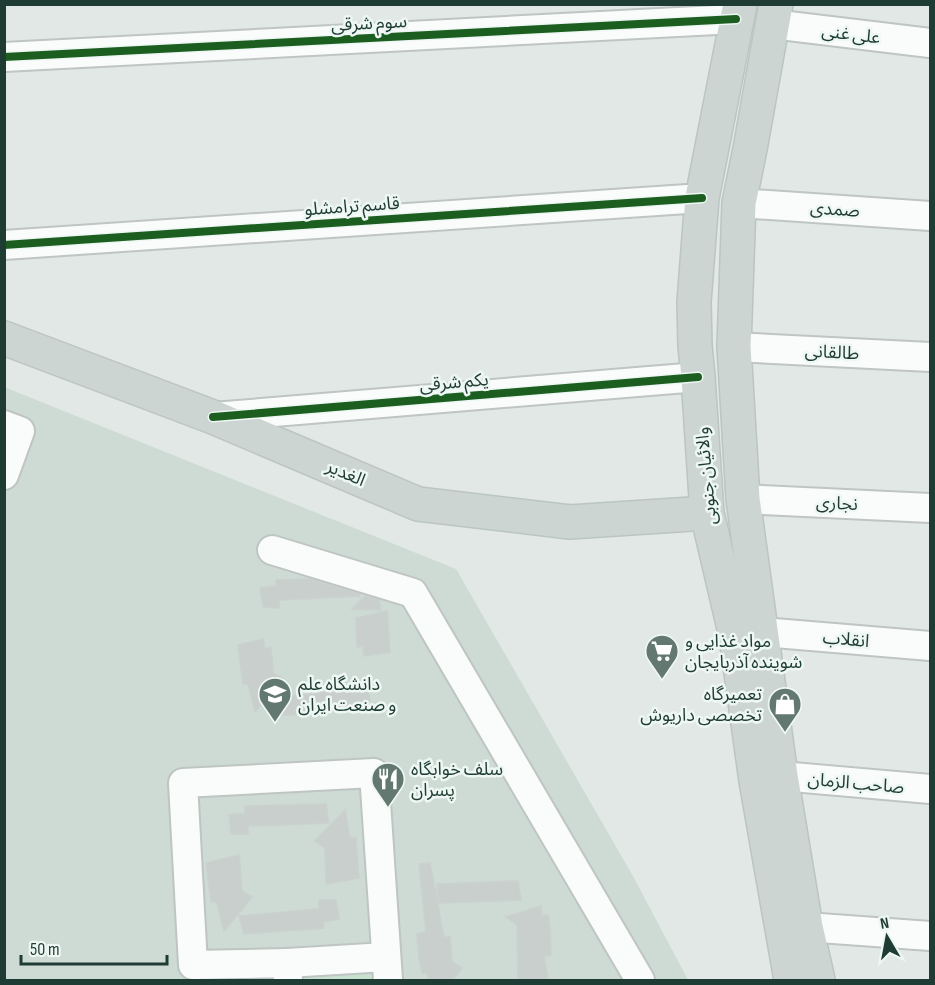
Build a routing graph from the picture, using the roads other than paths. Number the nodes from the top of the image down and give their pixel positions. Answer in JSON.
{"nodes":[{"id":1,"x":738,"y":12,"type":"edge"},
{"id":2,"x":774,"y":14,"type":"edge"},
{"id":3,"x":930,"y":43,"type":"edge"},
{"id":4,"x":4,"y":57,"type":"edge"},
{"id":5,"x":702,"y":198,"type":"junction"},
{"id":6,"x":739,"y":202,"type":"junction"},
{"id":7,"x":930,"y":216,"type":"edge"},
{"id":8,"x":4,"y":245,"type":"edge"},
{"id":9,"x":4,"y":338,"type":"edge"},
{"id":10,"x":734,"y":347,"type":"junction"},
{"id":11,"x":930,"y":357,"type":"edge"},
{"id":12,"x":698,"y":376,"type":"junction"},
{"id":13,"x":213,"y":417,"type":"junction"},
{"id":14,"x":4,"y":426,"type":"edge"},
{"id":15,"x":4,"y":475,"type":"edge"},
{"id":16,"x":743,"y":499,"type":"junction"},
{"id":17,"x":706,"y":505,"type":"junction"},
{"id":18,"x":930,"y":508,"type":"edge"},
{"id":19,"x":272,"y":550,"type":"dead end"},
{"id":20,"x":762,"y":632,"type":"junction"},
{"id":21,"x":930,"y":646,"type":"edge"},
{"id":22,"x":781,"y":776,"type":"junction"},
{"id":23,"x":930,"y":789,"type":"edge"},
{"id":24,"x":806,"y":927,"type":"junction"},
{"id":25,"x":930,"y":936,"type":"edge"},
{"id":26,"x":387,"y":969,"type":"edge"},
{"id":27,"x":288,"y":972,"type":"edge"},
{"id":28,"x":640,"y":981,"type":"edge"},
{"id":29,"x":791,"y":981,"type":"edge"},
{"id":30,"x":818,"y":981,"type":"edge"}],
"edges":[{"from":1,"to":2,"type":"main road"},
{"from":1,"to":4,"type":"street","name":"سوم شرقی"},
{"from":1,"to":5,"type":"main road","name":"والائیان جنوبی"},
{"from":2,"to":3,"type":"street","name":"علی غنی"},
{"from":2,"to":6,"type":"main road","name":"والائیان جنوبی"},
{"from":5,"to":8,"type":"street","name":"قاسم ترامشلو"},
{"from":5,"to":12,"type":"main road","name":"والائیان جنوبی"},
{"from":6,"to":7,"type":"street","name":"صمدی"},
{"from":6,"to":10,"type":"main road","name":"والائیان جنوبی"},
{"from":9,"to":13,"type":"main road","name":"الغدیر"},
{"from":10,"to":11,"type":"street","name":"طالقانی"},
{"from":10,"to":16,"type":"main road","name":"والائیان جنوبی"},
{"from":12,"to":13,"type":"street","name":"یکم شرقی"},
{"from":12,"to":17,"type":"main road","name":"والائیان جنوبی"},
{"from":13,"to":17,"type":"main road","name":"الغدیر"},
{"from":14,"to":15,"type":"street"},
{"from":16,"to":17,"type":"main road","name":"الغدیر"},
{"from":16,"to":18,"type":"street","name":"نجاری"},
{"from":16,"to":20,"type":"main road","name":"والائیان جنوبی"},
{"from":17,"to":29,"type":"main road","name":"والائیان جنوبی"},
{"from":19,"to":28,"type":"street"},
{"from":20,"to":21,"type":"street","name":"انقلاب"},
{"from":20,"to":22,"type":"main road","name":"والائیان جنوبی"},
{"from":22,"to":23,"type":"street","name":"صاحب الزمان"},
{"from":22,"to":24,"type":"main road","name":"والائیان جنوبی"},
{"from":24,"to":25,"type":"street"},
{"from":24,"to":30,"type":"main road","name":"والائیان جنوبی"},
{"from":26,"to":27,"type":"street"},
{"from":26,"to":27,"type":"street"}]}
